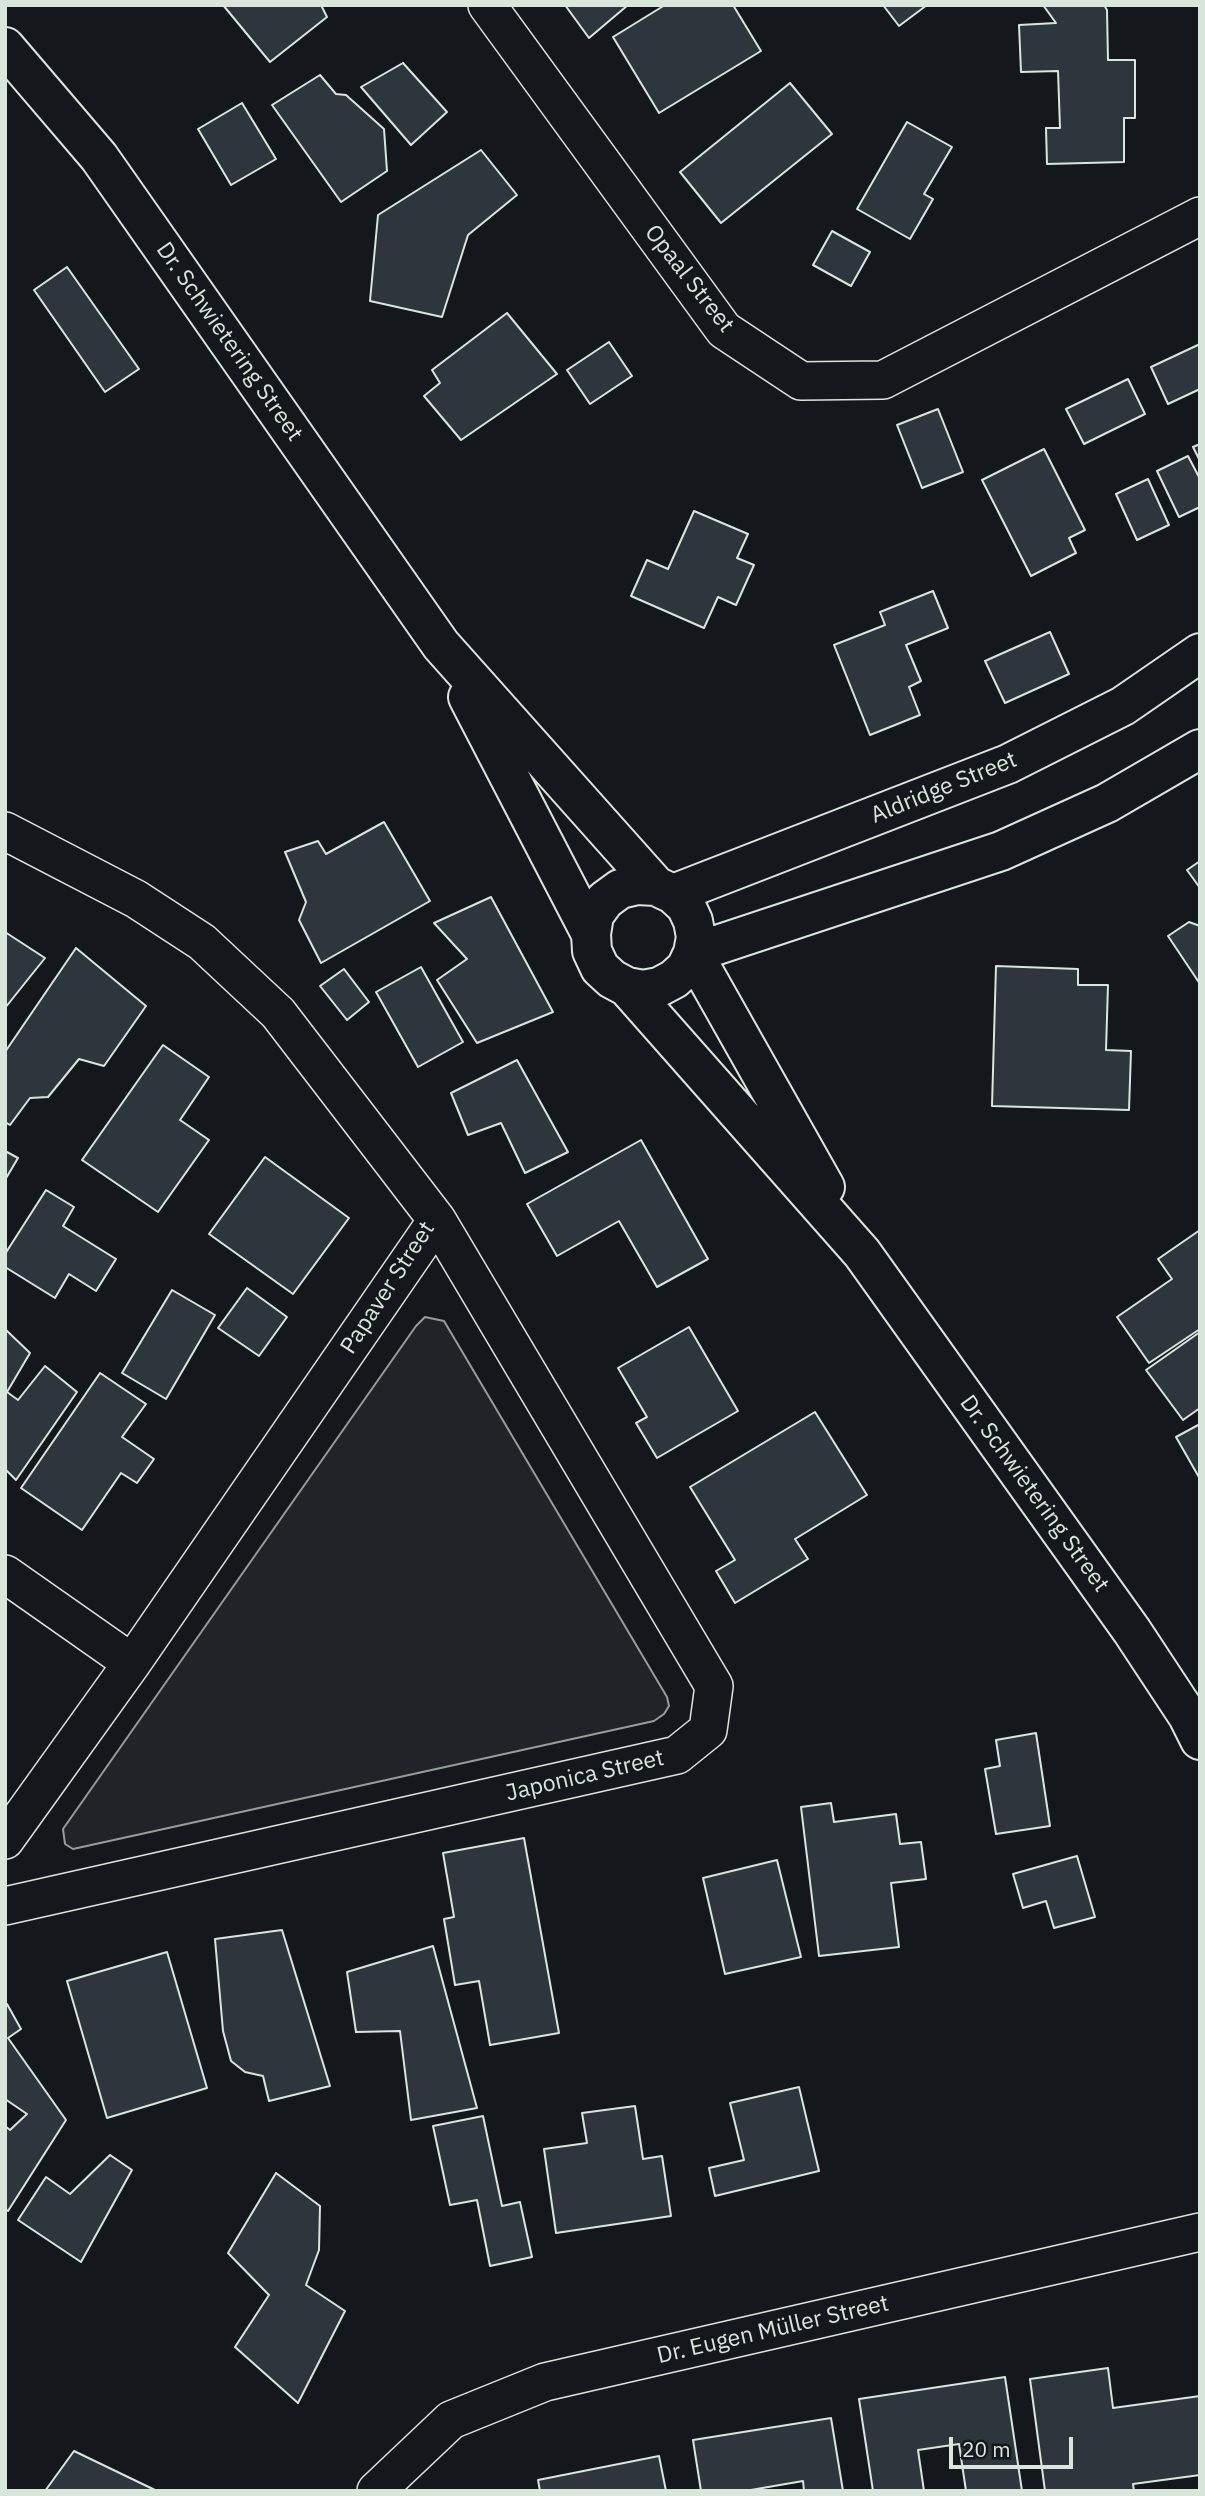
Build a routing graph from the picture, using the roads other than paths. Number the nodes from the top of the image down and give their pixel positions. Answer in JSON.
{"nodes":[{"id":1,"x":487,"y":5,"type":"edge"},
{"id":2,"x":5,"y":47,"type":"edge"},
{"id":3,"x":1200,"y":216,"type":"edge"},
{"id":4,"x":441,"y":645,"type":"junction"},
{"id":5,"x":1200,"y":653,"type":"edge"},
{"id":6,"x":1200,"y":749,"type":"edge"},
{"id":7,"x":5,"y":831,"type":"edge"},
{"id":8,"x":664,"y":890,"type":"junction"},
{"id":9,"x":591,"y":934,"type":"junction"},
{"id":10,"x":693,"y":953,"type":"junction"},
{"id":11,"x":627,"y":987,"type":"junction"},
{"id":12,"x":437,"y":1220,"type":"junction"},
{"id":13,"x":862,"y":1253,"type":"junction"},
{"id":14,"x":5,"y":1574,"type":"edge"},
{"id":15,"x":132,"y":1663,"type":"junction"},
{"id":16,"x":1200,"y":1740,"type":"edge"},
{"id":17,"x":5,"y":1840,"type":"edge"},
{"id":18,"x":5,"y":1906,"type":"edge"},
{"id":19,"x":1200,"y":2232,"type":"edge"},
{"id":20,"x":376,"y":2491,"type":"edge"}],
"edges":[{"from":1,"to":3,"type":"street","name":"Opaal Street"},
{"from":2,"to":4,"type":"street","name":"Dr. Schwietering Street"},
{"from":4,"to":8,"type":"street","name":"Dr. Schwietering Street"},
{"from":4,"to":9,"type":"street","name":"Dr. Schwietering Street"},
{"from":5,"to":8,"type":"street","name":"Aldridge Street"},
{"from":6,"to":10,"type":"street"},
{"from":7,"to":12,"type":"street","name":"Papaver Street"},
{"from":8,"to":9,"type":"street"},
{"from":8,"to":10,"type":"street"},
{"from":9,"to":11,"type":"street"},
{"from":10,"to":11,"type":"street"},
{"from":10,"to":13,"type":"street","name":"Dr. Schwietering Street"},
{"from":11,"to":13,"type":"street","name":"Dr. Schwietering Street"},
{"from":12,"to":15,"type":"street","name":"Papaver Street"},
{"from":12,"to":18,"type":"street","name":"Japonica Street"},
{"from":13,"to":16,"type":"street","name":"Dr. Schwietering Street"},
{"from":14,"to":15,"type":"street"},
{"from":15,"to":17,"type":"street","name":"Papaver Street"},
{"from":19,"to":20,"type":"street","name":"Dr. Eugen Müller Street"}]}
